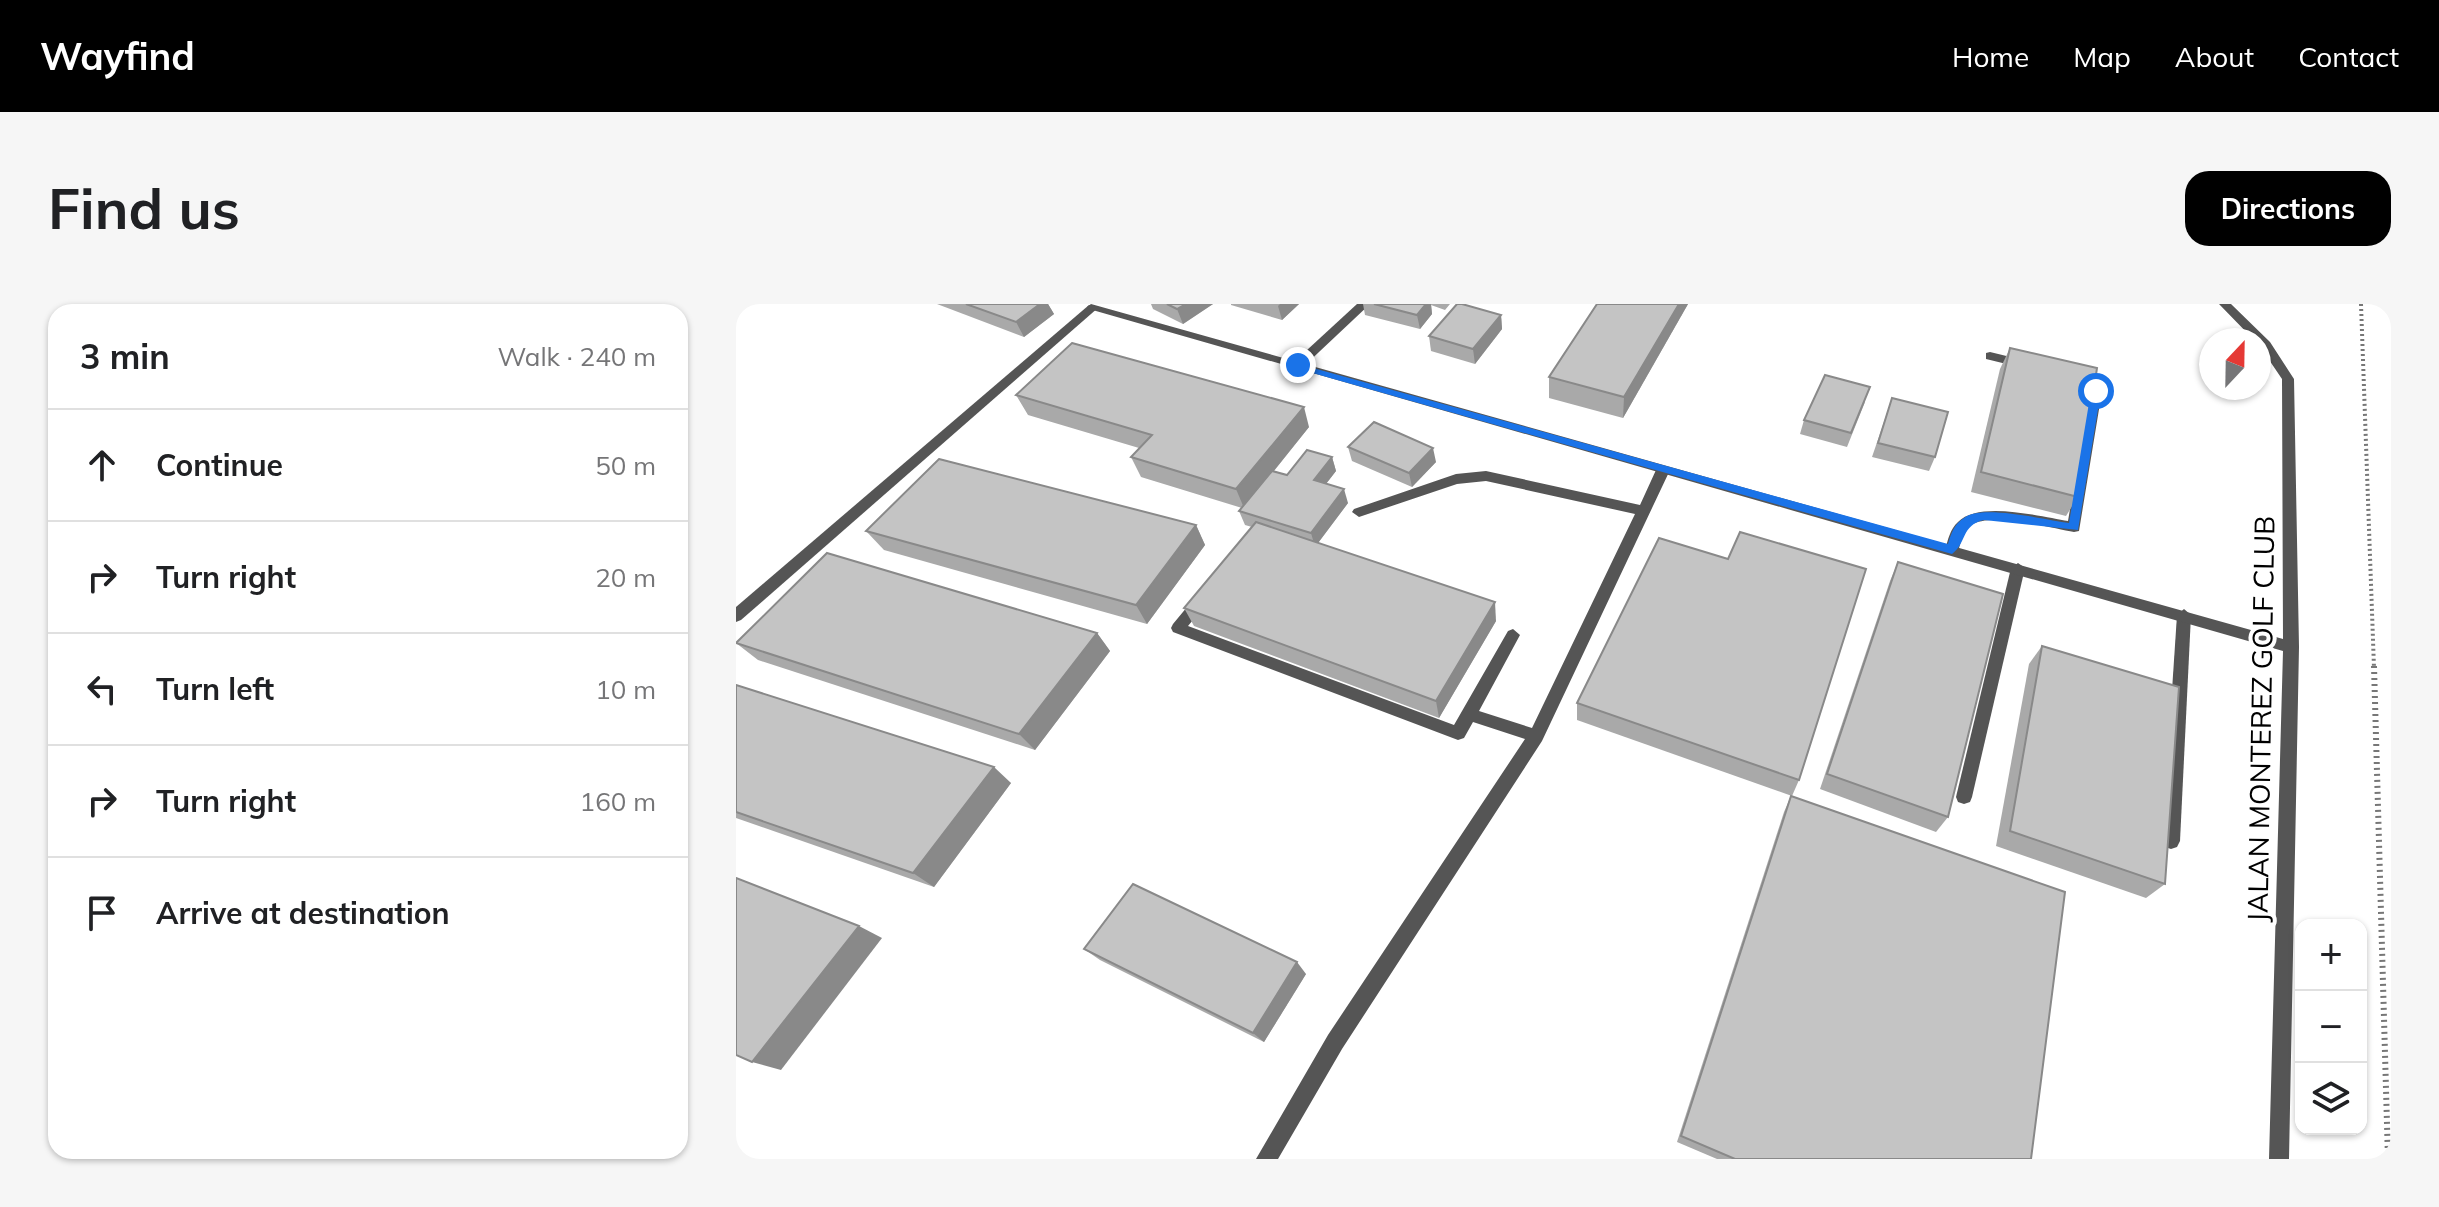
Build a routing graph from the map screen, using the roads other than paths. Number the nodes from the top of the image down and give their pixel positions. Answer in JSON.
{"nodes":[{"id":1,"x":1364,"y":304,"type":"edge"},
{"id":2,"x":2225,"y":304,"type":"edge"},
{"id":3,"x":1094,"y":305,"type":"edge"},
{"id":4,"x":1990,"y":356,"type":"dead end"},
{"id":5,"x":1298,"y":365,"type":"junction"},
{"id":6,"x":2032,"y":366,"type":"edge"},
{"id":7,"x":2061,"y":372,"type":"edge"},
{"id":8,"x":1663,"y":470,"type":"junction"},
{"id":9,"x":1645,"y":511,"type":"junction"},
{"id":10,"x":1359,"y":512,"type":"dead end"},
{"id":11,"x":1952,"y":550,"type":"junction"},
{"id":12,"x":2018,"y":568,"type":"junction"},
{"id":13,"x":1216,"y":582,"type":"edge"},
{"id":14,"x":2184,"y":615,"type":"junction"},
{"id":15,"x":736,"y":616,"type":"edge"},
{"id":16,"x":1513,"y":635,"type":"dead end"},
{"id":17,"x":2291,"y":647,"type":"junction"},
{"id":18,"x":1469,"y":714,"type":"junction"},
{"id":19,"x":1536,"y":736,"type":"junction"},
{"id":20,"x":1964,"y":797,"type":"dead end"},
{"id":21,"x":2171,"y":841,"type":"edge"},
{"id":22,"x":1266,"y":1159,"type":"edge"},
{"id":23,"x":2279,"y":1159,"type":"edge"}],
"edges":[{"from":1,"to":5,"type":"street"},
{"from":2,"to":17,"type":"street","name":"JALAN MONTEREZ GOLF CLUB"},
{"from":3,"to":5,"type":"street"},
{"from":3,"to":15,"type":"street"},
{"from":4,"to":6,"type":"street"},
{"from":5,"to":8,"type":"street"},
{"from":7,"to":11,"type":"street"},
{"from":8,"to":9,"type":"street"},
{"from":8,"to":11,"type":"street"},
{"from":9,"to":10,"type":"street"},
{"from":9,"to":19,"type":"street"},
{"from":11,"to":12,"type":"street"},
{"from":12,"to":14,"type":"street"},
{"from":12,"to":20,"type":"street"},
{"from":13,"to":18,"type":"street"},
{"from":14,"to":17,"type":"street"},
{"from":14,"to":21,"type":"street"},
{"from":16,"to":18,"type":"street"},
{"from":17,"to":23,"type":"street","name":"JALAN MONTEREZ GOLF CLUB"},
{"from":18,"to":19,"type":"street"},
{"from":19,"to":22,"type":"street"}]}
